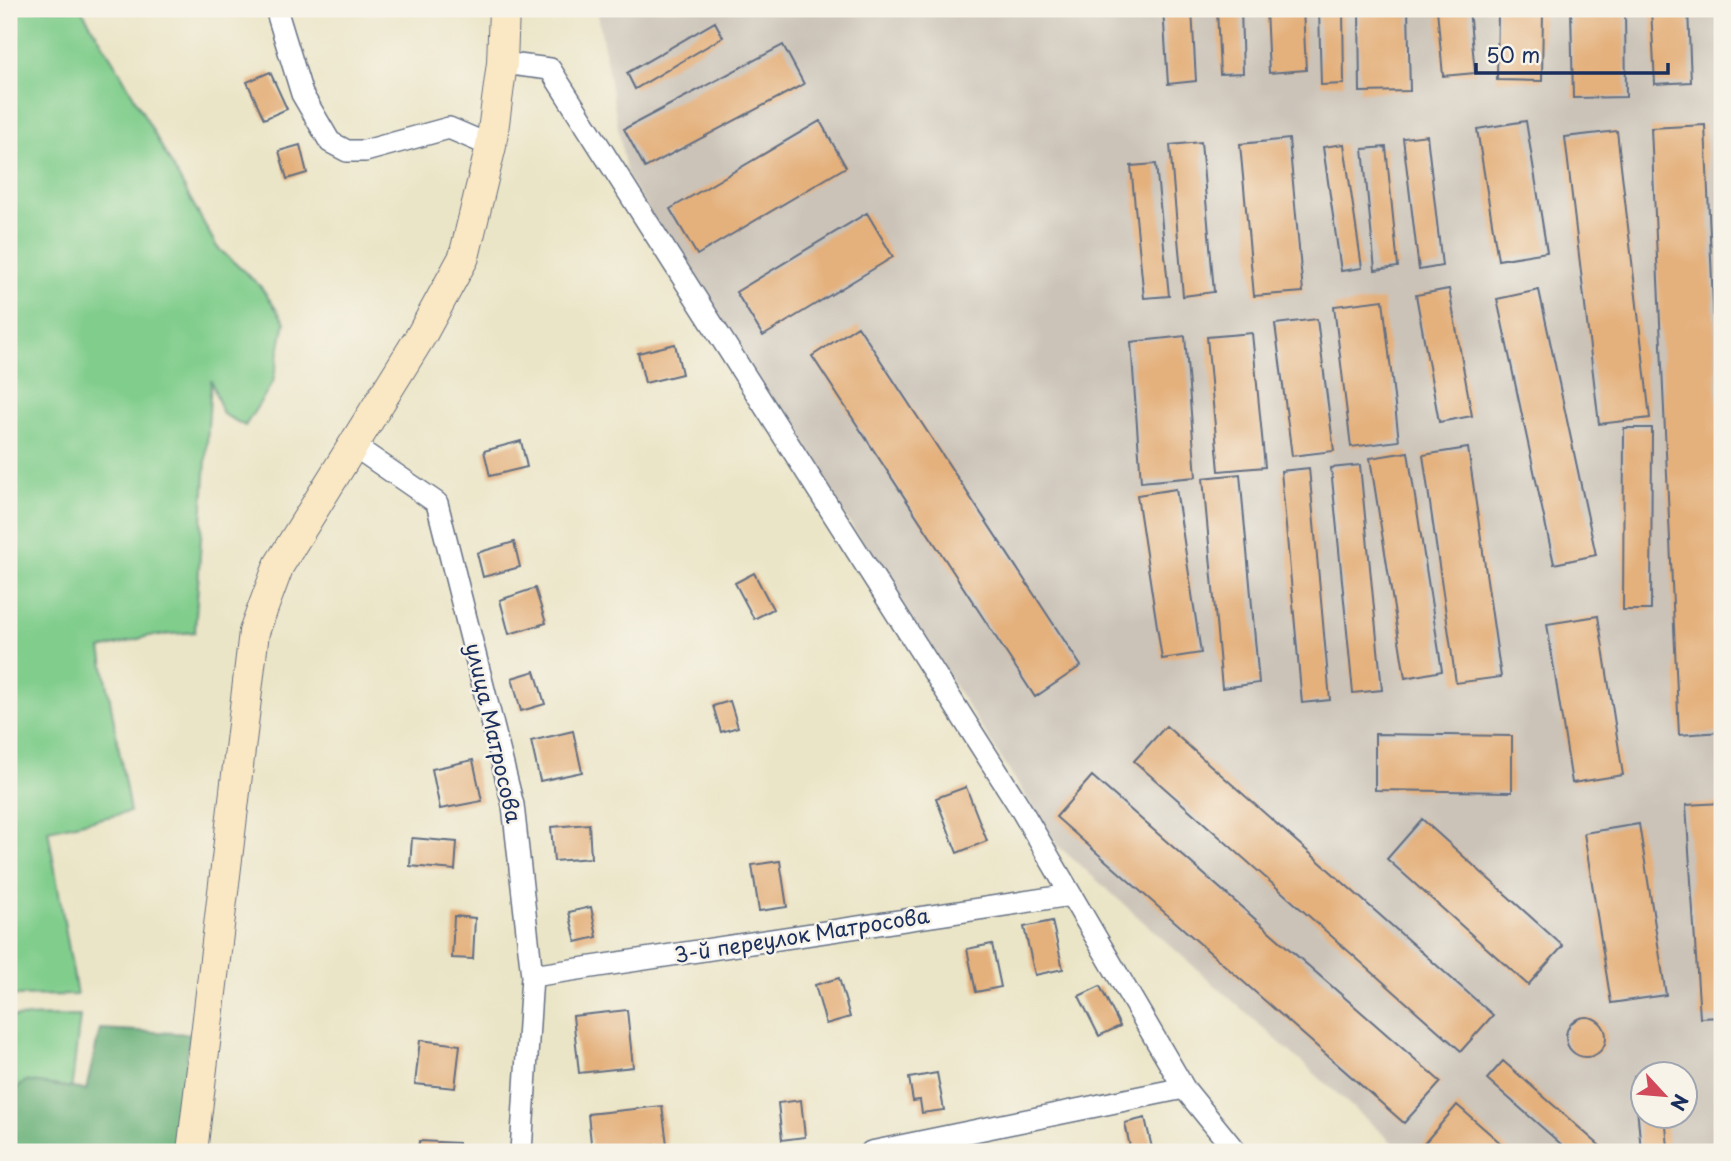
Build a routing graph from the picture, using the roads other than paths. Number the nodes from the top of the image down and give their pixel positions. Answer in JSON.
{"nodes":[{"id":1,"x":276,"y":9,"type":"edge"},
{"id":2,"x":504,"y":9,"type":"edge"},
{"id":3,"x":502,"y":63,"type":"junction"},
{"id":4,"x":491,"y":146,"type":"junction"},
{"id":5,"x":353,"y":444,"type":"junction"},
{"id":6,"x":1071,"y":895,"type":"junction"},
{"id":7,"x":532,"y":976,"type":"junction"},
{"id":8,"x":1184,"y":1088,"type":"junction"},
{"id":9,"x":192,"y":1152,"type":"edge"},
{"id":10,"x":521,"y":1152,"type":"edge"},
{"id":11,"x":871,"y":1152,"type":"edge"},
{"id":12,"x":1236,"y":1152,"type":"edge"}],
"edges":[{"from":1,"to":4,"type":"street"},
{"from":2,"to":3,"type":"main road"},
{"from":3,"to":4,"type":"main road"},
{"from":3,"to":6,"type":"street"},
{"from":4,"to":5,"type":"main road"},
{"from":5,"to":7,"type":"street","name":"улица Матросова"},
{"from":5,"to":9,"type":"main road"},
{"from":6,"to":7,"type":"street","name":"3-й переулок Матросова"},
{"from":6,"to":8,"type":"street"},
{"from":7,"to":10,"type":"street","name":"улица Матросова"},
{"from":8,"to":11,"type":"street"},
{"from":8,"to":12,"type":"street"}]}
